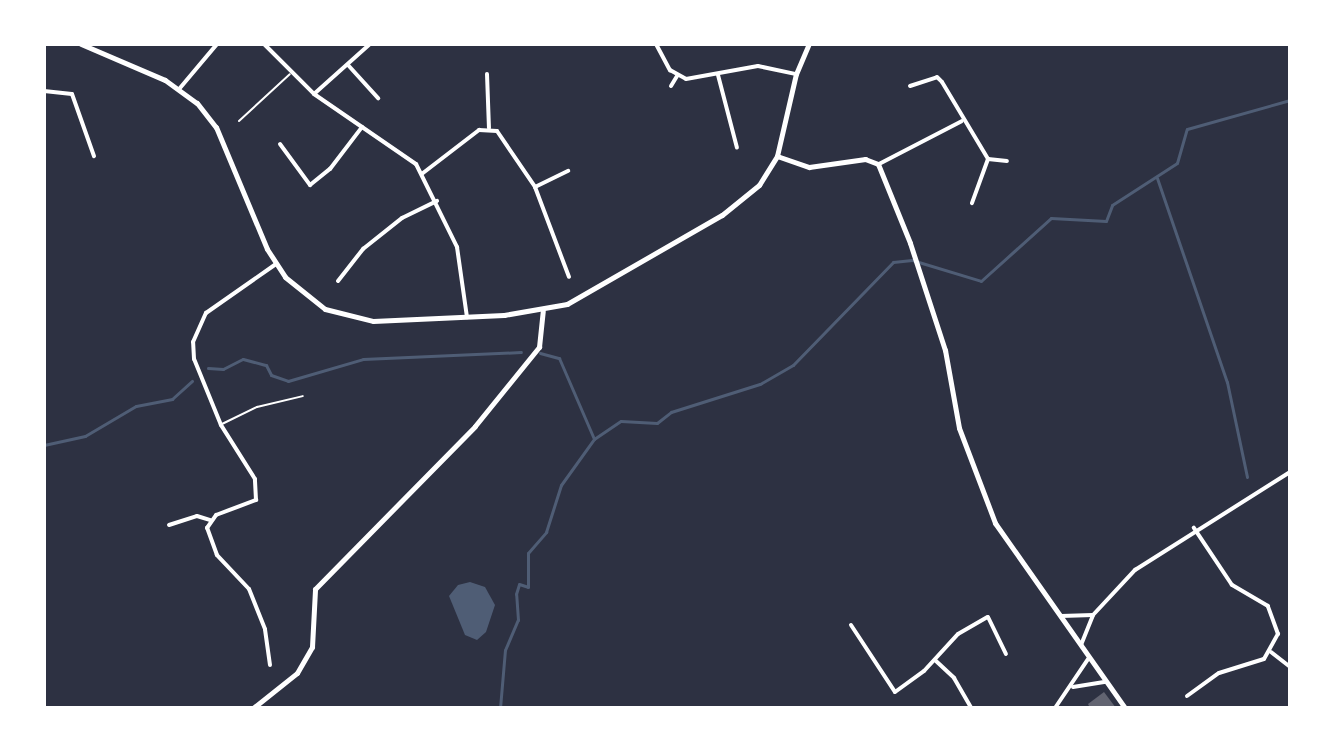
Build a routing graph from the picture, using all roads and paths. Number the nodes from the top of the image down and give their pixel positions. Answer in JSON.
{"nodes":[{"id":1,"x":81,"y":44,"type":"edge"},
{"id":2,"x":217,"y":44,"type":"edge"},
{"id":3,"x":264,"y":44,"type":"edge"},
{"id":4,"x":370,"y":44,"type":"edge"},
{"id":5,"x":656,"y":44,"type":"edge"},
{"id":6,"x":809,"y":44,"type":"edge"},
{"id":7,"x":348,"y":65,"type":"junction"},
{"id":8,"x":291,"y":73,"type":"junction"},
{"id":9,"x":487,"y":74,"type":"dead end"},
{"id":10,"x":796,"y":74,"type":"junction"},
{"id":11,"x":718,"y":75,"type":"junction"},
{"id":12,"x":677,"y":76,"type":"junction"},
{"id":13,"x":671,"y":86,"type":"dead end"},
{"id":14,"x":910,"y":86,"type":"dead end"},
{"id":15,"x":180,"y":88,"type":"junction"},
{"id":16,"x":44,"y":91,"type":"edge"},
{"id":17,"x":314,"y":94,"type":"junction"},
{"id":18,"x":378,"y":98,"type":"dead end"},
{"id":19,"x":239,"y":121,"type":"dead end"},
{"id":20,"x":962,"y":121,"type":"junction"},
{"id":21,"x":362,"y":127,"type":"junction"},
{"id":22,"x":489,"y":128,"type":"junction"},
{"id":23,"x":280,"y":144,"type":"dead end"},
{"id":24,"x":737,"y":148,"type":"dead end"},
{"id":25,"x":94,"y":156,"type":"dead end"},
{"id":26,"x":777,"y":156,"type":"junction"},
{"id":27,"x":988,"y":159,"type":"junction"},
{"id":28,"x":1007,"y":161,"type":"dead end"},
{"id":29,"x":878,"y":164,"type":"junction"},
{"id":30,"x":568,"y":171,"type":"dead end"},
{"id":31,"x":423,"y":173,"type":"junction"},
{"id":32,"x":535,"y":187,"type":"junction"},
{"id":33,"x":437,"y":201,"type":"junction"},
{"id":34,"x":972,"y":203,"type":"dead end"},
{"id":35,"x":276,"y":264,"type":"junction"},
{"id":36,"x":569,"y":277,"type":"dead end"},
{"id":37,"x":338,"y":281,"type":"dead end"},
{"id":38,"x":543,"y":311,"type":"junction"},
{"id":39,"x":467,"y":317,"type":"junction"},
{"id":40,"x":303,"y":396,"type":"dead end"},
{"id":41,"x":221,"y":425,"type":"junction"},
{"id":42,"x":1290,"y":472,"type":"edge"},
{"id":43,"x":210,"y":520,"type":"junction"},
{"id":44,"x":169,"y":525,"type":"dead end"},
{"id":45,"x":1194,"y":528,"type":"junction"},
{"id":46,"x":1093,"y":615,"type":"junction"},
{"id":47,"x":1061,"y":616,"type":"junction"},
{"id":48,"x":851,"y":625,"type":"dead end"},
{"id":49,"x":1080,"y":647,"type":"junction"},
{"id":50,"x":1271,"y":652,"type":"junction"},
{"id":51,"x":1006,"y":654,"type":"dead end"},
{"id":52,"x":1088,"y":659,"type":"junction"},
{"id":53,"x":936,"y":661,"type":"junction"},
{"id":54,"x":270,"y":665,"type":"dead end"},
{"id":55,"x":1290,"y":667,"type":"edge"},
{"id":56,"x":1106,"y":682,"type":"junction"},
{"id":57,"x":1073,"y":687,"type":"junction"},
{"id":58,"x":1187,"y":696,"type":"dead end"},
{"id":59,"x":253,"y":708,"type":"edge"},
{"id":60,"x":971,"y":708,"type":"edge"},
{"id":61,"x":1055,"y":708,"type":"edge"},
{"id":62,"x":1125,"y":708,"type":"edge"}],
"edges":[{"from":1,"to":15,"type":"street"},
{"from":2,"to":15,"type":"street"},
{"from":3,"to":8,"type":"street"},
{"from":4,"to":7,"type":"street"},
{"from":5,"to":12,"type":"street"},
{"from":6,"to":10,"type":"street"},
{"from":7,"to":17,"type":"street"},
{"from":7,"to":18,"type":"street"},
{"from":8,"to":17,"type":"street"},
{"from":8,"to":19,"type":"lane"},
{"from":9,"to":22,"type":"street"},
{"from":10,"to":11,"type":"street"},
{"from":10,"to":26,"type":"street"},
{"from":11,"to":12,"type":"street"},
{"from":11,"to":24,"type":"street"},
{"from":12,"to":13,"type":"street"},
{"from":14,"to":20,"type":"street"},
{"from":15,"to":35,"type":"street"},
{"from":16,"to":25,"type":"street"},
{"from":17,"to":21,"type":"street"},
{"from":20,"to":27,"type":"street"},
{"from":20,"to":29,"type":"street"},
{"from":21,"to":23,"type":"street"},
{"from":21,"to":31,"type":"street"},
{"from":22,"to":31,"type":"street"},
{"from":22,"to":32,"type":"street"},
{"from":26,"to":29,"type":"street"},
{"from":26,"to":38,"type":"street"},
{"from":27,"to":28,"type":"street"},
{"from":27,"to":34,"type":"street"},
{"from":29,"to":47,"type":"street"},
{"from":30,"to":32,"type":"street"},
{"from":31,"to":33,"type":"street"},
{"from":32,"to":36,"type":"street"},
{"from":33,"to":37,"type":"street"},
{"from":33,"to":39,"type":"street"},
{"from":35,"to":39,"type":"street"},
{"from":35,"to":41,"type":"street"},
{"from":38,"to":39,"type":"street"},
{"from":38,"to":59,"type":"street"},
{"from":40,"to":41,"type":"lane"},
{"from":41,"to":43,"type":"street"},
{"from":42,"to":45,"type":"street"},
{"from":43,"to":44,"type":"street"},
{"from":43,"to":54,"type":"street"},
{"from":45,"to":46,"type":"street"},
{"from":45,"to":50,"type":"street"},
{"from":46,"to":47,"type":"street"},
{"from":46,"to":49,"type":"street"},
{"from":47,"to":49,"type":"street"},
{"from":48,"to":53,"type":"street"},
{"from":49,"to":52,"type":"street"},
{"from":50,"to":55,"type":"street"},
{"from":50,"to":58,"type":"street"},
{"from":51,"to":53,"type":"street"},
{"from":52,"to":56,"type":"street"},
{"from":52,"to":57,"type":"street"},
{"from":53,"to":60,"type":"street"},
{"from":56,"to":57,"type":"street"},
{"from":56,"to":62,"type":"street"},
{"from":57,"to":61,"type":"street"}]}
